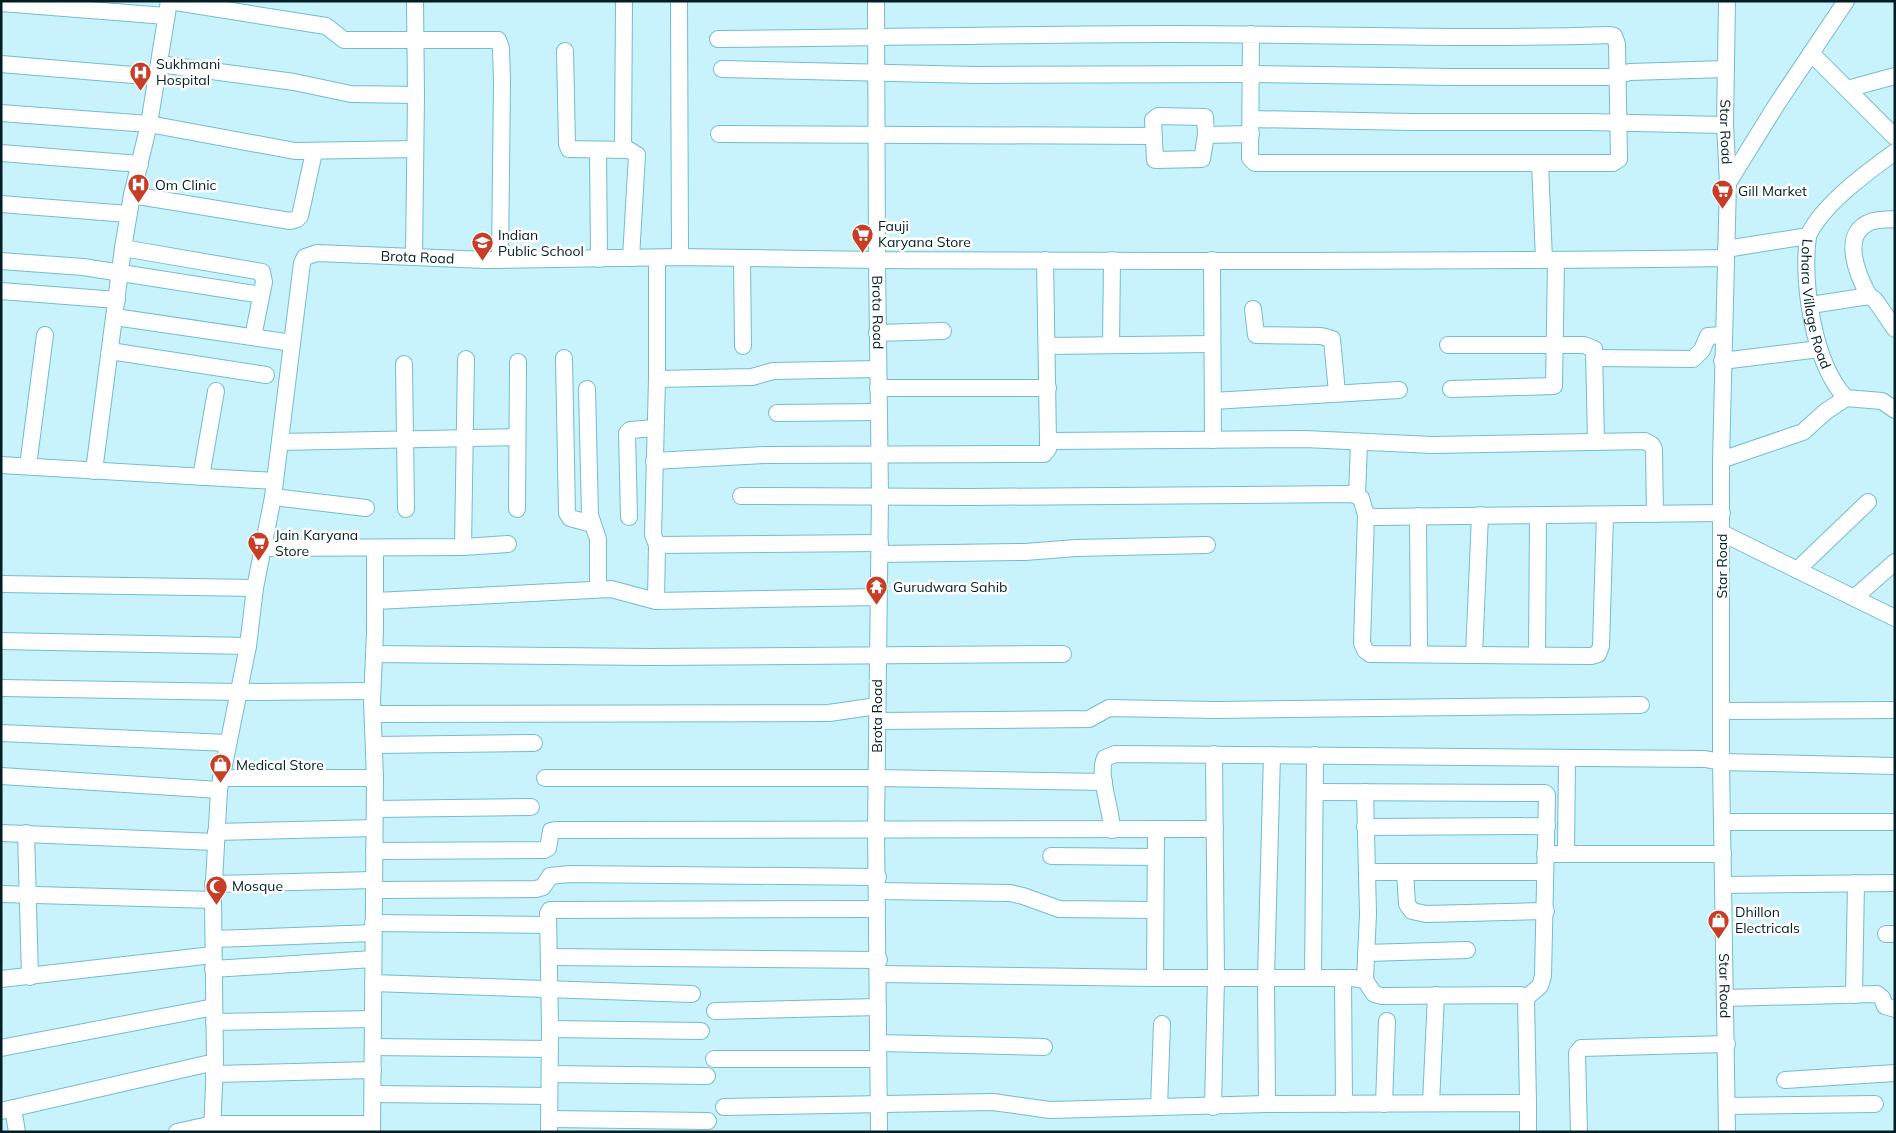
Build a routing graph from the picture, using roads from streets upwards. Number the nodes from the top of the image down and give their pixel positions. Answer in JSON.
{"nodes":[{"id":1,"x":415,"y":1,"type":"edge"},
{"id":2,"x":624,"y":1,"type":"edge"},
{"id":3,"x":679,"y":1,"type":"edge"},
{"id":4,"x":876,"y":1,"type":"edge"},
{"id":5,"x":1727,"y":1,"type":"edge"},
{"id":6,"x":1846,"y":1,"type":"edge"},
{"id":7,"x":1,"y":3,"type":"edge"},
{"id":8,"x":168,"y":6,"type":"edge"},
{"id":9,"x":1251,"y":34,"type":"junction"},
{"id":10,"x":876,"y":38,"type":"junction"},
{"id":11,"x":718,"y":39,"type":"dead end"},
{"id":12,"x":416,"y":40,"type":"junction"},
{"id":13,"x":565,"y":51,"type":"dead end"},
{"id":14,"x":1811,"y":53,"type":"junction"},
{"id":15,"x":1,"y":64,"type":"edge"},
{"id":16,"x":722,"y":69,"type":"dead end"},
{"id":17,"x":1726,"y":69,"type":"junction"},
{"id":18,"x":158,"y":70,"type":"junction"},
{"id":19,"x":876,"y":73,"type":"junction"},
{"id":20,"x":1251,"y":74,"type":"junction"},
{"id":21,"x":1618,"y":74,"type":"junction"},
{"id":22,"x":1895,"y":76,"type":"edge"},
{"id":23,"x":1847,"y":89,"type":"junction"},
{"id":24,"x":416,"y":95,"type":"junction"},
{"id":25,"x":1,"y":113,"type":"edge"},
{"id":26,"x":1619,"y":123,"type":"junction"},
{"id":27,"x":149,"y":124,"type":"junction"},
{"id":28,"x":1726,"y":125,"type":"junction"},
{"id":29,"x":1251,"y":127,"type":"junction"},
{"id":30,"x":719,"y":134,"type":"dead end"},
{"id":31,"x":876,"y":135,"type":"junction"},
{"id":32,"x":1206,"y":135,"type":"junction"},
{"id":33,"x":1153,"y":136,"type":"junction"},
{"id":34,"x":1895,"y":137,"type":"edge"},
{"id":35,"x":415,"y":149,"type":"junction"},
{"id":36,"x":623,"y":149,"type":"junction"},
{"id":37,"x":598,"y":150,"type":"junction"},
{"id":38,"x":314,"y":152,"type":"junction"},
{"id":39,"x":1895,"y":152,"type":"edge"},
{"id":40,"x":1,"y":153,"type":"edge"},
{"id":41,"x":1540,"y":163,"type":"junction"},
{"id":42,"x":140,"y":164,"type":"junction"},
{"id":43,"x":1728,"y":183,"type":"junction"},
{"id":44,"x":132,"y":195,"type":"junction"},
{"id":45,"x":1,"y":204,"type":"edge"},
{"id":46,"x":128,"y":214,"type":"junction"},
{"id":47,"x":1895,"y":219,"type":"edge"},
{"id":48,"x":1808,"y":236,"type":"junction"},
{"id":49,"x":123,"y":248,"type":"junction"},
{"id":50,"x":1725,"y":254,"type":"junction"},
{"id":51,"x":414,"y":256,"type":"junction"},
{"id":52,"x":631,"y":258,"type":"junction"},
{"id":53,"x":657,"y":258,"type":"junction"},
{"id":54,"x":680,"y":258,"type":"junction"},
{"id":55,"x":599,"y":259,"type":"junction"},
{"id":56,"x":742,"y":259,"type":"junction"},
{"id":57,"x":500,"y":260,"type":"junction"},
{"id":58,"x":876,"y":260,"type":"junction"},
{"id":59,"x":1045,"y":260,"type":"junction"},
{"id":60,"x":1112,"y":260,"type":"junction"},
{"id":61,"x":1212,"y":260,"type":"junction"},
{"id":62,"x":1550,"y":260,"type":"junction"},
{"id":63,"x":1,"y":261,"type":"edge"},
{"id":64,"x":120,"y":272,"type":"junction"},
{"id":65,"x":1,"y":291,"type":"edge"},
{"id":66,"x":261,"y":295,"type":"junction"},
{"id":67,"x":1869,"y":296,"type":"junction"},
{"id":68,"x":117,"y":300,"type":"junction"},
{"id":69,"x":1811,"y":305,"type":"junction"},
{"id":70,"x":1253,"y":309,"type":"dead end"},
{"id":71,"x":115,"y":317,"type":"junction"},
{"id":72,"x":1895,"y":329,"type":"edge"},
{"id":73,"x":943,"y":331,"type":"dead end"},
{"id":74,"x":877,"y":333,"type":"junction"},
{"id":75,"x":45,"y":335,"type":"dead end"},
{"id":76,"x":1723,"y":335,"type":"junction"},
{"id":77,"x":252,"y":337,"type":"junction"},
{"id":78,"x":292,"y":343,"type":"junction"},
{"id":79,"x":1212,"y":344,"type":"junction"},
{"id":80,"x":1112,"y":345,"type":"junction"},
{"id":81,"x":1448,"y":345,"type":"dead end"},
{"id":82,"x":1556,"y":345,"type":"junction"},
{"id":83,"x":743,"y":346,"type":"dead end"},
{"id":84,"x":1047,"y":346,"type":"junction"},
{"id":85,"x":1819,"y":349,"type":"junction"},
{"id":86,"x":110,"y":352,"type":"junction"},
{"id":87,"x":564,"y":358,"type":"dead end"},
{"id":88,"x":1596,"y":358,"type":"junction"},
{"id":89,"x":466,"y":359,"type":"dead end"},
{"id":90,"x":1722,"y":361,"type":"junction"},
{"id":91,"x":518,"y":362,"type":"dead end"},
{"id":92,"x":404,"y":364,"type":"dead end"},
{"id":93,"x":878,"y":369,"type":"junction"},
{"id":94,"x":266,"y":375,"type":"dead end"},
{"id":95,"x":657,"y":379,"type":"junction"},
{"id":96,"x":878,"y":388,"type":"junction"},
{"id":97,"x":1048,"y":388,"type":"junction"},
{"id":98,"x":587,"y":389,"type":"dead end"},
{"id":99,"x":1450,"y":389,"type":"dead end"},
{"id":100,"x":1399,"y":390,"type":"dead end"},
{"id":101,"x":216,"y":391,"type":"dead end"},
{"id":102,"x":1337,"y":393,"type":"junction"},
{"id":103,"x":1846,"y":398,"type":"junction"},
{"id":104,"x":1213,"y":401,"type":"junction"},
{"id":105,"x":1895,"y":410,"type":"edge"},
{"id":106,"x":878,"y":412,"type":"junction"},
{"id":107,"x":777,"y":413,"type":"dead end"},
{"id":108,"x":655,"y":428,"type":"junction"},
{"id":109,"x":465,"y":437,"type":"junction"},
{"id":110,"x":516,"y":437,"type":"junction"},
{"id":111,"x":404,"y":438,"type":"junction"},
{"id":112,"x":1213,"y":440,"type":"junction"},
{"id":113,"x":1048,"y":441,"type":"junction"},
{"id":114,"x":280,"y":442,"type":"junction"},
{"id":115,"x":1596,"y":442,"type":"junction"},
{"id":116,"x":1359,"y":443,"type":"junction"},
{"id":117,"x":879,"y":454,"type":"junction"},
{"id":118,"x":1721,"y":460,"type":"junction"},
{"id":119,"x":654,"y":462,"type":"junction"},
{"id":120,"x":1,"y":465,"type":"edge"},
{"id":121,"x":28,"y":466,"type":"junction"},
{"id":122,"x":94,"y":471,"type":"junction"},
{"id":123,"x":200,"y":477,"type":"junction"},
{"id":124,"x":274,"y":489,"type":"junction"},
{"id":125,"x":1358,"y":495,"type":"junction"},
{"id":126,"x":740,"y":496,"type":"dead end"},
{"id":127,"x":880,"y":496,"type":"junction"},
{"id":128,"x":1868,"y":502,"type":"dead end"},
{"id":129,"x":366,"y":508,"type":"dead end"},
{"id":130,"x":406,"y":508,"type":"dead end"},
{"id":131,"x":517,"y":509,"type":"dead end"},
{"id":132,"x":1722,"y":513,"type":"junction"},
{"id":133,"x":1655,"y":514,"type":"junction"},
{"id":134,"x":1366,"y":515,"type":"junction"},
{"id":135,"x":1480,"y":515,"type":"junction"},
{"id":136,"x":1538,"y":515,"type":"junction"},
{"id":137,"x":1605,"y":515,"type":"junction"},
{"id":138,"x":1418,"y":516,"type":"junction"},
{"id":139,"x":629,"y":517,"type":"dead end"},
{"id":140,"x":592,"y":524,"type":"junction"},
{"id":141,"x":1722,"y":533,"type":"junction"},
{"id":142,"x":508,"y":544,"type":"dead end"},
{"id":143,"x":657,"y":545,"type":"junction"},
{"id":144,"x":1206,"y":545,"type":"dead end"},
{"id":145,"x":463,"y":547,"type":"junction"},
{"id":146,"x":262,"y":548,"type":"junction"},
{"id":147,"x":375,"y":548,"type":"junction"},
{"id":148,"x":880,"y":548,"type":"junction"},
{"id":149,"x":1895,"y":562,"type":"edge"},
{"id":150,"x":1797,"y":570,"type":"junction"},
{"id":151,"x":1,"y":584,"type":"edge"},
{"id":152,"x":255,"y":588,"type":"junction"},
{"id":153,"x":598,"y":590,"type":"junction"},
{"id":154,"x":878,"y":597,"type":"junction"},
{"id":155,"x":1854,"y":598,"type":"junction"},
{"id":156,"x":376,"y":601,"type":"junction"},
{"id":157,"x":656,"y":601,"type":"junction"},
{"id":158,"x":1893,"y":615,"type":"edge"},
{"id":159,"x":1,"y":641,"type":"edge"},
{"id":160,"x":248,"y":646,"type":"junction"},
{"id":161,"x":374,"y":654,"type":"junction"},
{"id":162,"x":877,"y":654,"type":"junction"},
{"id":163,"x":1063,"y":654,"type":"dead end"},
{"id":164,"x":1419,"y":654,"type":"junction"},
{"id":165,"x":1474,"y":655,"type":"junction"},
{"id":166,"x":1537,"y":655,"type":"junction"},
{"id":167,"x":1,"y":688,"type":"edge"},
{"id":168,"x":372,"y":691,"type":"junction"},
{"id":169,"x":238,"y":692,"type":"junction"},
{"id":170,"x":1641,"y":706,"type":"dead end"},
{"id":171,"x":1895,"y":710,"type":"edge"},
{"id":172,"x":1722,"y":711,"type":"junction"},
{"id":173,"x":373,"y":714,"type":"junction"},
{"id":174,"x":877,"y":714,"type":"junction"},
{"id":175,"x":1,"y":733,"type":"edge"},
{"id":176,"x":228,"y":743,"type":"junction"},
{"id":177,"x":534,"y":743,"type":"dead end"},
{"id":178,"x":375,"y":745,"type":"junction"},
{"id":179,"x":1214,"y":754,"type":"junction"},
{"id":180,"x":1272,"y":755,"type":"junction"},
{"id":181,"x":1315,"y":755,"type":"junction"},
{"id":182,"x":1567,"y":758,"type":"junction"},
{"id":183,"x":1721,"y":762,"type":"junction"},
{"id":184,"x":1895,"y":766,"type":"edge"},
{"id":185,"x":1,"y":776,"type":"edge"},
{"id":186,"x":375,"y":778,"type":"junction"},
{"id":187,"x":545,"y":778,"type":"dead end"},
{"id":188,"x":877,"y":778,"type":"junction"},
{"id":189,"x":1104,"y":782,"type":"junction"},
{"id":190,"x":220,"y":784,"type":"junction"},
{"id":191,"x":1315,"y":792,"type":"junction"},
{"id":192,"x":1366,"y":792,"type":"junction"},
{"id":193,"x":531,"y":807,"type":"dead end"},
{"id":194,"x":375,"y":809,"type":"junction"},
{"id":195,"x":1722,"y":822,"type":"junction"},
{"id":196,"x":1895,"y":822,"type":"edge"},
{"id":197,"x":1547,"y":826,"type":"junction"},
{"id":198,"x":1366,"y":827,"type":"junction"},
{"id":199,"x":374,"y":828,"type":"junction"},
{"id":200,"x":1156,"y":829,"type":"junction"},
{"id":201,"x":876,"y":830,"type":"junction"},
{"id":202,"x":1112,"y":830,"type":"junction"},
{"id":203,"x":1215,"y":830,"type":"junction"},
{"id":204,"x":1,"y":832,"type":"edge"},
{"id":205,"x":26,"y":834,"type":"junction"},
{"id":206,"x":216,"y":837,"type":"junction"},
{"id":207,"x":374,"y":851,"type":"junction"},
{"id":208,"x":1546,"y":854,"type":"junction"},
{"id":209,"x":1566,"y":854,"type":"junction"},
{"id":210,"x":1723,"y":854,"type":"junction"},
{"id":211,"x":1051,"y":856,"type":"dead end"},
{"id":212,"x":1156,"y":857,"type":"junction"},
{"id":213,"x":1367,"y":872,"type":"junction"},
{"id":214,"x":1405,"y":872,"type":"junction"},
{"id":215,"x":1544,"y":872,"type":"junction"},
{"id":216,"x":1856,"y":883,"type":"junction"},
{"id":217,"x":1895,"y":883,"type":"edge"},
{"id":218,"x":877,"y":884,"type":"junction"},
{"id":219,"x":374,"y":885,"type":"junction"},
{"id":220,"x":1724,"y":885,"type":"junction"},
{"id":221,"x":213,"y":892,"type":"junction"},
{"id":222,"x":1,"y":894,"type":"edge"},
{"id":223,"x":27,"y":895,"type":"junction"},
{"id":224,"x":877,"y":910,"type":"junction"},
{"id":225,"x":1155,"y":910,"type":"junction"},
{"id":226,"x":1546,"y":911,"type":"junction"},
{"id":227,"x":548,"y":925,"type":"junction"},
{"id":228,"x":373,"y":928,"type":"junction"},
{"id":229,"x":214,"y":939,"type":"junction"},
{"id":230,"x":1467,"y":950,"type":"dead end"},
{"id":231,"x":1366,"y":953,"type":"junction"},
{"id":232,"x":549,"y":957,"type":"junction"},
{"id":233,"x":373,"y":959,"type":"junction"},
{"id":234,"x":213,"y":962,"type":"junction"},
{"id":235,"x":879,"y":967,"type":"junction"},
{"id":236,"x":30,"y":977,"type":"junction"},
{"id":237,"x":1154,"y":978,"type":"junction"},
{"id":238,"x":1216,"y":978,"type":"junction"},
{"id":239,"x":1266,"y":978,"type":"junction"},
{"id":240,"x":1313,"y":978,"type":"junction"},
{"id":241,"x":1343,"y":978,"type":"junction"},
{"id":242,"x":1,"y":979,"type":"edge"},
{"id":243,"x":1364,"y":980,"type":"junction"},
{"id":244,"x":373,"y":983,"type":"junction"},
{"id":245,"x":550,"y":989,"type":"junction"},
{"id":246,"x":692,"y":994,"type":"dead end"},
{"id":247,"x":1436,"y":995,"type":"junction"},
{"id":248,"x":1854,"y":995,"type":"junction"},
{"id":249,"x":1526,"y":998,"type":"junction"},
{"id":250,"x":1726,"y":998,"type":"junction"},
{"id":251,"x":878,"y":1007,"type":"junction"},
{"id":252,"x":1895,"y":1009,"type":"edge"},
{"id":253,"x":715,"y":1011,"type":"dead end"},
{"id":254,"x":214,"y":1014,"type":"junction"},
{"id":255,"x":372,"y":1019,"type":"junction"},
{"id":256,"x":1388,"y":1021,"type":"dead end"},
{"id":257,"x":1162,"y":1024,"type":"dead end"},
{"id":258,"x":550,"y":1029,"type":"junction"},
{"id":259,"x":701,"y":1031,"type":"dead end"},
{"id":260,"x":1727,"y":1044,"type":"junction"},
{"id":261,"x":373,"y":1047,"type":"junction"},
{"id":262,"x":1044,"y":1047,"type":"dead end"},
{"id":263,"x":1,"y":1048,"type":"edge"},
{"id":264,"x":550,"y":1049,"type":"junction"},
{"id":265,"x":878,"y":1051,"type":"junction"},
{"id":266,"x":714,"y":1060,"type":"dead end"},
{"id":267,"x":214,"y":1068,"type":"junction"},
{"id":268,"x":373,"y":1070,"type":"junction"},
{"id":269,"x":550,"y":1074,"type":"junction"},
{"id":270,"x":1895,"y":1074,"type":"edge"},
{"id":271,"x":707,"y":1076,"type":"dead end"},
{"id":272,"x":1785,"y":1080,"type":"dead end"},
{"id":273,"x":373,"y":1094,"type":"junction"},
{"id":274,"x":549,"y":1096,"type":"junction"},
{"id":275,"x":1431,"y":1103,"type":"junction"},
{"id":276,"x":1528,"y":1103,"type":"junction"},
{"id":277,"x":880,"y":1104,"type":"junction"},
{"id":278,"x":1267,"y":1104,"type":"junction"},
{"id":279,"x":1344,"y":1104,"type":"junction"},
{"id":280,"x":1384,"y":1104,"type":"junction"},
{"id":281,"x":1875,"y":1104,"type":"dead end"},
{"id":282,"x":1727,"y":1106,"type":"junction"},
{"id":283,"x":724,"y":1107,"type":"dead end"},
{"id":284,"x":1159,"y":1107,"type":"junction"},
{"id":285,"x":1213,"y":1107,"type":"junction"},
{"id":286,"x":7,"y":1110,"type":"edge"},
{"id":287,"x":708,"y":1121,"type":"dead end"},
{"id":288,"x":549,"y":1125,"type":"edge"},
{"id":289,"x":213,"y":1128,"type":"edge"},
{"id":290,"x":372,"y":1128,"type":"edge"},
{"id":291,"x":17,"y":1132,"type":"edge"},
{"id":292,"x":177,"y":1132,"type":"edge"},
{"id":293,"x":879,"y":1132,"type":"edge"},
{"id":294,"x":1528,"y":1132,"type":"edge"},
{"id":295,"x":1579,"y":1132,"type":"edge"},
{"id":296,"x":1727,"y":1132,"type":"edge"}],
"edges":[{"from":1,"to":12,"type":"street"},
{"from":2,"to":36,"type":"street"},
{"from":3,"to":54,"type":"street"},
{"from":4,"to":10,"type":"street"},
{"from":5,"to":17,"type":"street","name":"Star Road"},
{"from":6,"to":14,"type":"street"},
{"from":7,"to":8,"type":"street"},
{"from":8,"to":12,"type":"street"},
{"from":8,"to":18,"type":"street"},
{"from":9,"to":10,"type":"street"},
{"from":9,"to":20,"type":"street"},
{"from":9,"to":21,"type":"street"},
{"from":10,"to":11,"type":"street"},
{"from":10,"to":19,"type":"street"},
{"from":12,"to":24,"type":"street"},
{"from":12,"to":57,"type":"street"},
{"from":13,"to":37,"type":"street"},
{"from":14,"to":23,"type":"street"},
{"from":14,"to":43,"type":"street"},
{"from":15,"to":18,"type":"street"},
{"from":16,"to":19,"type":"street"},
{"from":17,"to":21,"type":"street"},
{"from":17,"to":28,"type":"street","name":"Star Road"},
{"from":18,"to":24,"type":"street"},
{"from":18,"to":27,"type":"street"},
{"from":19,"to":20,"type":"street"},
{"from":19,"to":31,"type":"street"},
{"from":20,"to":21,"type":"street"},
{"from":20,"to":29,"type":"street"},
{"from":21,"to":26,"type":"street"},
{"from":22,"to":23,"type":"street"},
{"from":23,"to":34,"type":"street"},
{"from":24,"to":35,"type":"street"},
{"from":25,"to":27,"type":"street"},
{"from":26,"to":28,"type":"street"},
{"from":26,"to":29,"type":"street"},
{"from":26,"to":41,"type":"street"},
{"from":27,"to":38,"type":"street"},
{"from":27,"to":42,"type":"street"},
{"from":28,"to":43,"type":"street","name":"Star Road"},
{"from":29,"to":32,"type":"street"},
{"from":29,"to":41,"type":"street"},
{"from":30,"to":31,"type":"street"},
{"from":31,"to":33,"type":"street"},
{"from":31,"to":58,"type":"street"},
{"from":32,"to":33,"type":"street"},
{"from":32,"to":33,"type":"street"},
{"from":35,"to":38,"type":"street"},
{"from":35,"to":51,"type":"street"},
{"from":36,"to":37,"type":"street"},
{"from":36,"to":52,"type":"street"},
{"from":37,"to":55,"type":"street"},
{"from":38,"to":44,"type":"street"},
{"from":39,"to":48,"type":"street"},
{"from":40,"to":42,"type":"street"},
{"from":41,"to":62,"type":"street"},
{"from":42,"to":44,"type":"street"},
{"from":43,"to":50,"type":"street","name":"Star Road"},
{"from":44,"to":46,"type":"street"},
{"from":45,"to":46,"type":"street"},
{"from":46,"to":49,"type":"street"},
{"from":47,"to":67,"type":"street"},
{"from":48,"to":50,"type":"street","name":"Lohara Village Road"},
{"from":48,"to":69,"type":"street","name":"Lohara Village Road"},
{"from":49,"to":64,"type":"street"},
{"from":49,"to":66,"type":"street"},
{"from":50,"to":62,"type":"street","name":"Lohara Village Road"},
{"from":50,"to":76,"type":"street","name":"Star Road"},
{"from":51,"to":57,"type":"street","name":"Brota Road"},
{"from":51,"to":78,"type":"street","name":"Brota Road"},
{"from":52,"to":53,"type":"street","name":"Brota Road"},
{"from":52,"to":55,"type":"street","name":"Brota Road"},
{"from":53,"to":54,"type":"street","name":"Brota Road"},
{"from":53,"to":95,"type":"street"},
{"from":54,"to":56,"type":"street","name":"Brota Road"},
{"from":55,"to":57,"type":"street","name":"Brota Road"},
{"from":56,"to":58,"type":"street","name":"Brota Road"},
{"from":56,"to":83,"type":"street"},
{"from":58,"to":59,"type":"street","name":"Lohara Village Road"},
{"from":58,"to":74,"type":"street","name":"Brota Road"},
{"from":59,"to":60,"type":"street","name":"Lohara Village Road"},
{"from":59,"to":84,"type":"street"},
{"from":60,"to":61,"type":"street","name":"Lohara Village Road"},
{"from":60,"to":80,"type":"street"},
{"from":61,"to":62,"type":"street","name":"Lohara Village Road"},
{"from":61,"to":79,"type":"street"},
{"from":62,"to":82,"type":"street"},
{"from":63,"to":64,"type":"street"},
{"from":64,"to":66,"type":"street"},
{"from":64,"to":68,"type":"street"},
{"from":65,"to":68,"type":"street"},
{"from":66,"to":77,"type":"street"},
{"from":67,"to":69,"type":"street"},
{"from":67,"to":72,"type":"street"},
{"from":68,"to":71,"type":"street"},
{"from":69,"to":85,"type":"street","name":"Lohara Village Road"},
{"from":70,"to":102,"type":"street"},
{"from":71,"to":77,"type":"street"},
{"from":71,"to":86,"type":"street"},
{"from":73,"to":74,"type":"street"},
{"from":74,"to":93,"type":"street","name":"Brota Road"},
{"from":75,"to":121,"type":"street"},
{"from":76,"to":88,"type":"street"},
{"from":76,"to":90,"type":"street","name":"Star Road"},
{"from":77,"to":78,"type":"street"},
{"from":78,"to":114,"type":"street","name":"Brota Road"},
{"from":79,"to":80,"type":"street"},
{"from":79,"to":104,"type":"street"},
{"from":80,"to":84,"type":"street"},
{"from":81,"to":82,"type":"street"},
{"from":82,"to":88,"type":"street"},
{"from":82,"to":99,"type":"street"},
{"from":84,"to":97,"type":"street"},
{"from":85,"to":90,"type":"street"},
{"from":85,"to":103,"type":"street","name":"Lohara Village Road"},
{"from":86,"to":94,"type":"street"},
{"from":86,"to":122,"type":"street"},
{"from":87,"to":140,"type":"street"},
{"from":88,"to":115,"type":"street"},
{"from":89,"to":109,"type":"street"},
{"from":90,"to":118,"type":"street","name":"Star Road"},
{"from":91,"to":110,"type":"street"},
{"from":92,"to":111,"type":"street"},
{"from":93,"to":95,"type":"street"},
{"from":93,"to":96,"type":"street","name":"Brota Road"},
{"from":95,"to":108,"type":"street"},
{"from":96,"to":97,"type":"street"},
{"from":96,"to":106,"type":"street","name":"Brota Road"},
{"from":97,"to":113,"type":"street"},
{"from":98,"to":140,"type":"street"},
{"from":100,"to":102,"type":"street"},
{"from":101,"to":123,"type":"street"},
{"from":102,"to":104,"type":"street"},
{"from":103,"to":105,"type":"street"},
{"from":103,"to":118,"type":"street"},
{"from":104,"to":112,"type":"street"},
{"from":106,"to":107,"type":"street"},
{"from":106,"to":117,"type":"street","name":"Brota Road"},
{"from":108,"to":119,"type":"street"},
{"from":108,"to":139,"type":"street"},
{"from":109,"to":110,"type":"street"},
{"from":109,"to":111,"type":"street"},
{"from":109,"to":145,"type":"street"},
{"from":110,"to":131,"type":"street"},
{"from":111,"to":114,"type":"street"},
{"from":111,"to":130,"type":"street"},
{"from":112,"to":113,"type":"street"},
{"from":112,"to":116,"type":"street"},
{"from":113,"to":117,"type":"street"},
{"from":114,"to":124,"type":"street","name":"Brota Road"},
{"from":115,"to":116,"type":"street"},
{"from":115,"to":133,"type":"street"},
{"from":116,"to":125,"type":"street"},
{"from":117,"to":119,"type":"street"},
{"from":117,"to":127,"type":"street","name":"Brota Road"},
{"from":118,"to":132,"type":"street","name":"Star Road"},
{"from":119,"to":143,"type":"street"},
{"from":120,"to":121,"type":"street"},
{"from":121,"to":122,"type":"street"},
{"from":122,"to":123,"type":"street"},
{"from":123,"to":124,"type":"street"},
{"from":124,"to":129,"type":"street"},
{"from":124,"to":146,"type":"street","name":"Brota Road"},
{"from":125,"to":127,"type":"street"},
{"from":125,"to":134,"type":"street"},
{"from":126,"to":127,"type":"street"},
{"from":127,"to":148,"type":"street","name":"Brota Road"},
{"from":128,"to":150,"type":"street"},
{"from":132,"to":133,"type":"street"},
{"from":132,"to":141,"type":"street","name":"Star Road"},
{"from":133,"to":137,"type":"street"},
{"from":134,"to":138,"type":"street"},
{"from":134,"to":164,"type":"street"},
{"from":135,"to":136,"type":"street"},
{"from":135,"to":138,"type":"street"},
{"from":135,"to":165,"type":"street"},
{"from":136,"to":137,"type":"street"},
{"from":136,"to":166,"type":"street"},
{"from":137,"to":166,"type":"street"},
{"from":138,"to":164,"type":"street"},
{"from":140,"to":153,"type":"street"},
{"from":141,"to":150,"type":"street"},
{"from":141,"to":172,"type":"street","name":"Star Road"},
{"from":142,"to":145,"type":"street"},
{"from":143,"to":148,"type":"street"},
{"from":143,"to":157,"type":"street"},
{"from":144,"to":148,"type":"street"},
{"from":145,"to":147,"type":"street"},
{"from":146,"to":147,"type":"street"},
{"from":146,"to":152,"type":"street","name":"Brota Road"},
{"from":147,"to":156,"type":"street"},
{"from":148,"to":154,"type":"street","name":"Brota Road"},
{"from":149,"to":155,"type":"street"},
{"from":150,"to":155,"type":"street"},
{"from":151,"to":152,"type":"street"},
{"from":152,"to":160,"type":"street","name":"Brota Road"},
{"from":153,"to":156,"type":"street"},
{"from":153,"to":157,"type":"street"},
{"from":154,"to":157,"type":"street"},
{"from":154,"to":162,"type":"street","name":"Brota Road"},
{"from":155,"to":158,"type":"street"},
{"from":156,"to":161,"type":"street"},
{"from":159,"to":160,"type":"street"},
{"from":160,"to":169,"type":"street","name":"Brota Road"},
{"from":161,"to":162,"type":"street"},
{"from":161,"to":168,"type":"street"},
{"from":162,"to":163,"type":"street"},
{"from":162,"to":174,"type":"street","name":"Brota Road"},
{"from":164,"to":165,"type":"street"},
{"from":165,"to":166,"type":"street"},
{"from":167,"to":169,"type":"street"},
{"from":168,"to":169,"type":"street"},
{"from":168,"to":173,"type":"street"},
{"from":169,"to":176,"type":"street","name":"Brota Road"},
{"from":170,"to":174,"type":"street"},
{"from":171,"to":172,"type":"street"},
{"from":172,"to":183,"type":"street","name":"Star Road"},
{"from":173,"to":174,"type":"street"},
{"from":173,"to":178,"type":"street"},
{"from":174,"to":188,"type":"street","name":"Brota Road"},
{"from":175,"to":176,"type":"street"},
{"from":176,"to":190,"type":"street","name":"Brota Road"},
{"from":177,"to":178,"type":"street"},
{"from":178,"to":186,"type":"street"},
{"from":179,"to":180,"type":"street"},
{"from":179,"to":189,"type":"street"},
{"from":179,"to":203,"type":"street"},
{"from":180,"to":181,"type":"street"},
{"from":180,"to":239,"type":"street"},
{"from":181,"to":182,"type":"street"},
{"from":181,"to":191,"type":"street"},
{"from":182,"to":183,"type":"street"},
{"from":182,"to":209,"type":"street"},
{"from":183,"to":184,"type":"street"},
{"from":183,"to":195,"type":"street","name":"Star Road"},
{"from":185,"to":190,"type":"street"},
{"from":186,"to":190,"type":"street"},
{"from":186,"to":194,"type":"street"},
{"from":187,"to":188,"type":"street"},
{"from":188,"to":189,"type":"street"},
{"from":188,"to":201,"type":"street","name":"Brota Road"},
{"from":189,"to":202,"type":"street"},
{"from":190,"to":206,"type":"street","name":"Brota Road"},
{"from":191,"to":192,"type":"street"},
{"from":191,"to":240,"type":"street"},
{"from":192,"to":197,"type":"street"},
{"from":192,"to":198,"type":"street"},
{"from":193,"to":194,"type":"street"},
{"from":194,"to":199,"type":"street"},
{"from":195,"to":196,"type":"street"},
{"from":195,"to":210,"type":"street","name":"Star Road"},
{"from":197,"to":198,"type":"street"},
{"from":197,"to":208,"type":"street"},
{"from":198,"to":213,"type":"street"},
{"from":199,"to":206,"type":"street"},
{"from":199,"to":207,"type":"street"},
{"from":200,"to":202,"type":"street"},
{"from":200,"to":203,"type":"street"},
{"from":200,"to":212,"type":"street"},
{"from":201,"to":202,"type":"street"},
{"from":201,"to":207,"type":"street"},
{"from":201,"to":218,"type":"street","name":"Brota Road"},
{"from":203,"to":238,"type":"street"},
{"from":204,"to":205,"type":"street"},
{"from":205,"to":206,"type":"street"},
{"from":205,"to":223,"type":"street"},
{"from":206,"to":221,"type":"street","name":"Brota Road"},
{"from":207,"to":219,"type":"street"},
{"from":208,"to":209,"type":"street"},
{"from":208,"to":215,"type":"street"},
{"from":209,"to":210,"type":"street"},
{"from":210,"to":220,"type":"street","name":"Star Road"},
{"from":211,"to":212,"type":"street"},
{"from":212,"to":225,"type":"street"},
{"from":213,"to":214,"type":"street"},
{"from":213,"to":231,"type":"street"},
{"from":214,"to":215,"type":"street"},
{"from":214,"to":226,"type":"street"},
{"from":215,"to":226,"type":"street"},
{"from":216,"to":217,"type":"street"},
{"from":216,"to":220,"type":"street"},
{"from":216,"to":248,"type":"street"},
{"from":218,"to":219,"type":"street"},
{"from":218,"to":224,"type":"street","name":"Brota Road"},
{"from":218,"to":225,"type":"street"},
{"from":219,"to":221,"type":"street"},
{"from":219,"to":228,"type":"street"},
{"from":220,"to":250,"type":"street","name":"Star Road"},
{"from":221,"to":223,"type":"street"},
{"from":221,"to":229,"type":"street","name":"Brota Road"},
{"from":222,"to":223,"type":"street"},
{"from":223,"to":236,"type":"street"},
{"from":224,"to":227,"type":"street"},
{"from":224,"to":235,"type":"street","name":"Brota Road"},
{"from":225,"to":237,"type":"street"},
{"from":226,"to":249,"type":"street"},
{"from":227,"to":228,"type":"street"},
{"from":227,"to":232,"type":"street"},
{"from":228,"to":229,"type":"street"},
{"from":228,"to":233,"type":"street"},
{"from":229,"to":234,"type":"street","name":"Brota Road"},
{"from":230,"to":231,"type":"street"},
{"from":231,"to":243,"type":"street"},
{"from":232,"to":235,"type":"street"},
{"from":232,"to":245,"type":"street"},
{"from":233,"to":234,"type":"street"},
{"from":233,"to":244,"type":"street"},
{"from":234,"to":236,"type":"street"},
{"from":234,"to":254,"type":"street","name":"Brota Road"},
{"from":235,"to":237,"type":"street"},
{"from":235,"to":251,"type":"street","name":"Brota Road"},
{"from":236,"to":242,"type":"street"},
{"from":237,"to":238,"type":"street"},
{"from":238,"to":239,"type":"street"},
{"from":238,"to":285,"type":"street"},
{"from":239,"to":240,"type":"street"},
{"from":239,"to":278,"type":"street"},
{"from":240,"to":241,"type":"street"},
{"from":241,"to":243,"type":"street"},
{"from":241,"to":279,"type":"street"},
{"from":243,"to":247,"type":"street"},
{"from":244,"to":245,"type":"street"},
{"from":244,"to":255,"type":"street"},
{"from":245,"to":246,"type":"street"},
{"from":245,"to":258,"type":"street"},
{"from":247,"to":249,"type":"street"},
{"from":247,"to":275,"type":"street"},
{"from":248,"to":250,"type":"street"},
{"from":248,"to":252,"type":"street"},
{"from":249,"to":276,"type":"street"},
{"from":250,"to":260,"type":"street","name":"Star Road"},
{"from":251,"to":253,"type":"street"},
{"from":251,"to":265,"type":"street","name":"Brota Road"},
{"from":254,"to":255,"type":"street"},
{"from":254,"to":263,"type":"street"},
{"from":254,"to":267,"type":"street","name":"Brota Road"},
{"from":255,"to":261,"type":"street"},
{"from":256,"to":280,"type":"street"},
{"from":257,"to":284,"type":"street"},
{"from":258,"to":259,"type":"street"},
{"from":258,"to":264,"type":"street"},
{"from":260,"to":282,"type":"street","name":"Star Road"},
{"from":260,"to":295,"type":"street"},
{"from":261,"to":264,"type":"street"},
{"from":261,"to":268,"type":"street"},
{"from":262,"to":265,"type":"street"},
{"from":264,"to":269,"type":"street"},
{"from":265,"to":266,"type":"street"},
{"from":265,"to":277,"type":"street","name":"Brota Road"},
{"from":267,"to":268,"type":"street"},
{"from":267,"to":286,"type":"street"},
{"from":267,"to":289,"type":"street","name":"Brota Road"},
{"from":268,"to":273,"type":"street"},
{"from":269,"to":271,"type":"street"},
{"from":269,"to":274,"type":"street"},
{"from":270,"to":272,"type":"street"},
{"from":273,"to":274,"type":"street"},
{"from":273,"to":290,"type":"street"},
{"from":274,"to":288,"type":"street"},
{"from":275,"to":276,"type":"street"},
{"from":275,"to":280,"type":"street"},
{"from":276,"to":294,"type":"street"},
{"from":277,"to":283,"type":"street"},
{"from":277,"to":284,"type":"street"},
{"from":277,"to":293,"type":"street","name":"Brota Road"},
{"from":278,"to":279,"type":"street"},
{"from":278,"to":285,"type":"street"},
{"from":279,"to":280,"type":"street"},
{"from":281,"to":282,"type":"street"},
{"from":282,"to":296,"type":"street","name":"Star Road"},
{"from":284,"to":285,"type":"street"},
{"from":286,"to":291,"type":"street"},
{"from":287,"to":288,"type":"street"},
{"from":289,"to":290,"type":"street"},
{"from":289,"to":292,"type":"street"}]}
